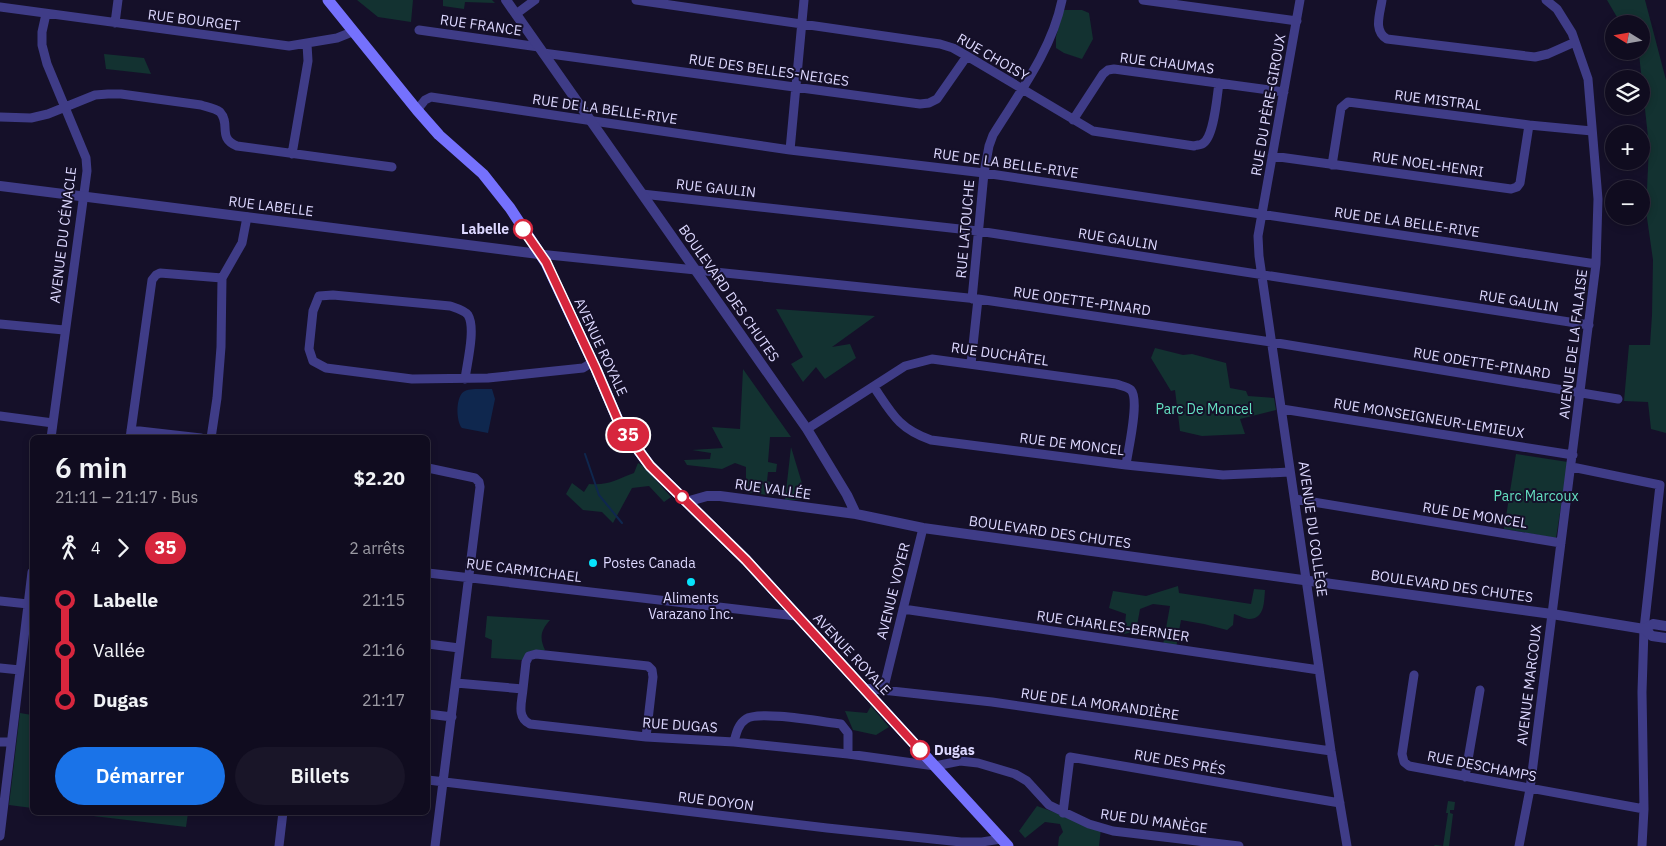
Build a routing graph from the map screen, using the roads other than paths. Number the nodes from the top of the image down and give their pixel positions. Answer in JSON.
{"nodes":[{"id":1,"x":118,"y":0,"type":"edge"},
{"id":2,"x":328,"y":0,"type":"edge"},
{"id":3,"x":506,"y":0,"type":"edge"},
{"id":4,"x":535,"y":0,"type":"edge"},
{"id":5,"x":636,"y":0,"type":"edge"},
{"id":6,"x":804,"y":0,"type":"edge"},
{"id":7,"x":1062,"y":0,"type":"edge"},
{"id":8,"x":1143,"y":0,"type":"edge"},
{"id":9,"x":1300,"y":0,"type":"edge"},
{"id":10,"x":1382,"y":0,"type":"edge"},
{"id":11,"x":1546,"y":0,"type":"edge"},
{"id":12,"x":0,"y":8,"type":"edge"},
{"id":13,"x":46,"y":14,"type":"junction"},
{"id":14,"x":516,"y":14,"type":"junction"},
{"id":15,"x":1296,"y":22,"type":"junction"},
{"id":16,"x":115,"y":24,"type":"junction"},
{"id":17,"x":802,"y":24,"type":"junction"},
{"id":18,"x":419,"y":30,"type":"dead end"},
{"id":19,"x":352,"y":32,"type":"junction"},
{"id":20,"x":1575,"y":42,"type":"junction"},
{"id":21,"x":307,"y":44,"type":"junction"},
{"id":22,"x":541,"y":50,"type":"junction"},
{"id":23,"x":967,"y":56,"type":"junction"},
{"id":24,"x":1219,"y":83,"type":"junction"},
{"id":25,"x":796,"y":87,"type":"junction"},
{"id":26,"x":1021,"y":89,"type":"junction"},
{"id":27,"x":1284,"y":92,"type":"junction"},
{"id":28,"x":65,"y":107,"type":"junction"},
{"id":29,"x":417,"y":110,"type":"junction"},
{"id":30,"x":0,"y":117,"type":"edge"},
{"id":31,"x":1073,"y":120,"type":"junction"},
{"id":32,"x":591,"y":121,"type":"junction"},
{"id":33,"x":1529,"y":125,"type":"junction"},
{"id":34,"x":1592,"y":131,"type":"junction"},
{"id":35,"x":790,"y":150,"type":"junction"},
{"id":36,"x":292,"y":154,"type":"junction"},
{"id":37,"x":1272,"y":156,"type":"junction"},
{"id":38,"x":1332,"y":165,"type":"junction"},
{"id":39,"x":392,"y":167,"type":"dead end"},
{"id":40,"x":984,"y":173,"type":"junction"},
{"id":41,"x":0,"y":186,"type":"edge"},
{"id":42,"x":642,"y":194,"type":"junction"},
{"id":43,"x":84,"y":196,"type":"junction"},
{"id":44,"x":1262,"y":215,"type":"junction"},
{"id":45,"x":247,"y":217,"type":"junction"},
{"id":46,"x":978,"y":231,"type":"junction"},
{"id":47,"x":539,"y":254,"type":"junction"},
{"id":48,"x":1596,"y":264,"type":"junction"},
{"id":49,"x":697,"y":271,"type":"junction"},
{"id":50,"x":1261,"y":275,"type":"junction"},
{"id":51,"x":222,"y":278,"type":"junction"},
{"id":52,"x":975,"y":299,"type":"junction"},
{"id":53,"x":0,"y":324,"type":"edge"},
{"id":54,"x":1589,"y":325,"type":"junction"},
{"id":55,"x":64,"y":330,"type":"junction"},
{"id":56,"x":1271,"y":342,"type":"junction"},
{"id":57,"x":593,"y":362,"type":"junction"},
{"id":58,"x":971,"y":364,"type":"junction"},
{"id":59,"x":465,"y":379,"type":"junction"},
{"id":60,"x":874,"y":387,"type":"junction"},
{"id":61,"x":1581,"y":393,"type":"junction"},
{"id":62,"x":1618,"y":399,"type":"dead end"},
{"id":63,"x":1282,"y":409,"type":"junction"},
{"id":64,"x":0,"y":416,"type":"edge"},
{"id":65,"x":53,"y":423,"type":"junction"},
{"id":66,"x":807,"y":429,"type":"junction"},
{"id":67,"x":130,"y":434,"type":"edge"},
{"id":68,"x":51,"y":435,"type":"edge"},
{"id":69,"x":148,"y":435,"type":"edge"},
{"id":70,"x":211,"y":435,"type":"edge"},
{"id":71,"x":1573,"y":455,"type":"junction"},
{"id":72,"x":1126,"y":465,"type":"junction"},
{"id":73,"x":1572,"y":467,"type":"junction"},
{"id":74,"x":430,"y":468,"type":"edge"},
{"id":75,"x":1290,"y":472,"type":"junction"},
{"id":76,"x":1295,"y":499,"type":"junction"},
{"id":77,"x":686,"y":502,"type":"junction"},
{"id":78,"x":856,"y":514,"type":"junction"},
{"id":79,"x":923,"y":528,"type":"junction"},
{"id":80,"x":1561,"y":543,"type":"junction"},
{"id":81,"x":430,"y":573,"type":"edge"},
{"id":82,"x":468,"y":577,"type":"junction"},
{"id":83,"x":1307,"y":580,"type":"junction"},
{"id":84,"x":30,"y":588,"type":"edge"},
{"id":85,"x":0,"y":601,"type":"edge"},
{"id":86,"x":28,"y":604,"type":"junction"},
{"id":87,"x":903,"y":609,"type":"junction"},
{"id":88,"x":1552,"y":614,"type":"junction"},
{"id":89,"x":796,"y":616,"type":"junction"},
{"id":90,"x":1666,"y":626,"type":"edge"},
{"id":91,"x":1644,"y":629,"type":"junction"},
{"id":92,"x":29,"y":634,"type":"edge"},
{"id":93,"x":1666,"y":638,"type":"edge"},
{"id":94,"x":430,"y":644,"type":"edge"},
{"id":95,"x":459,"y":648,"type":"junction"},
{"id":96,"x":0,"y":668,"type":"edge"},
{"id":97,"x":20,"y":670,"type":"junction"},
{"id":98,"x":1319,"y":670,"type":"junction"},
{"id":99,"x":1414,"y":675,"type":"dead end"},
{"id":100,"x":456,"y":683,"type":"junction"},
{"id":101,"x":864,"y":688,"type":"junction"},
{"id":102,"x":523,"y":689,"type":"junction"},
{"id":103,"x":1480,"y":690,"type":"dead end"},
{"id":104,"x":883,"y":691,"type":"junction"},
{"id":105,"x":430,"y":714,"type":"edge"},
{"id":106,"x":452,"y":717,"type":"junction"},
{"id":107,"x":646,"y":737,"type":"junction"},
{"id":108,"x":0,"y":742,"type":"edge"},
{"id":109,"x":11,"y":742,"type":"junction"},
{"id":110,"x":734,"y":742,"type":"junction"},
{"id":111,"x":1331,"y":751,"type":"junction"},
{"id":112,"x":848,"y":754,"type":"junction"},
{"id":113,"x":935,"y":766,"type":"junction"},
{"id":114,"x":1465,"y":777,"type":"junction"},
{"id":115,"x":430,"y":780,"type":"edge"},
{"id":116,"x":443,"y":781,"type":"junction"},
{"id":117,"x":1530,"y":788,"type":"junction"},
{"id":118,"x":1340,"y":802,"type":"junction"},
{"id":119,"x":1644,"y":809,"type":"junction"},
{"id":120,"x":1063,"y":813,"type":"junction"},
{"id":121,"x":283,"y":815,"type":"edge"},
{"id":122,"x":0,"y":830,"type":"edge"},
{"id":123,"x":1004,"y":842,"type":"edge"},
{"id":124,"x":1178,"y":842,"type":"edge"},
{"id":125,"x":280,"y":846,"type":"edge"},
{"id":126,"x":434,"y":846,"type":"edge"},
{"id":127,"x":1239,"y":846,"type":"edge"},
{"id":128,"x":1347,"y":846,"type":"edge"},
{"id":129,"x":1519,"y":846,"type":"edge"},
{"id":130,"x":1642,"y":846,"type":"edge"}],
"edges":[{"from":1,"to":16,"type":"street"},
{"from":2,"to":19,"type":"main road","name":"AVENUE ROYALE"},
{"from":3,"to":14,"type":"street","name":"BOULEVARD DES CHUTES"},
{"from":4,"to":14,"type":"street"},
{"from":5,"to":17,"type":"street","name":"RUE CHOISY"},
{"from":6,"to":17,"type":"street"},
{"from":7,"to":26,"type":"street","name":"RUE LATOUCHE"},
{"from":8,"to":15,"type":"street"},
{"from":9,"to":15,"type":"street","name":"RUE DU PÈRE-GIROUX"},
{"from":10,"to":20,"type":"street"},
{"from":11,"to":20,"type":"street","name":"AVENUE DE LA FALAISE"},
{"from":12,"to":13,"type":"street","name":"RUE BOURGET"},
{"from":13,"to":16,"type":"street","name":"RUE BOURGET"},
{"from":13,"to":28,"type":"street","name":"AVENUE DU CÉNACLE"},
{"from":14,"to":22,"type":"street","name":"BOULEVARD DES CHUTES"},
{"from":15,"to":27,"type":"street","name":"RUE DU PÈRE-GIROUX"},
{"from":16,"to":21,"type":"street","name":"RUE BOURGET"},
{"from":17,"to":23,"type":"street","name":"RUE CHOISY"},
{"from":17,"to":25,"type":"street"},
{"from":18,"to":22,"type":"street","name":"RUE FRANCE"},
{"from":19,"to":21,"type":"street","name":"RUE BOURGET"},
{"from":19,"to":29,"type":"main road","name":"AVENUE ROYALE"},
{"from":20,"to":34,"type":"street","name":"AVENUE DE LA FALAISE"},
{"from":21,"to":36,"type":"street"},
{"from":22,"to":25,"type":"street","name":"RUE DES BELLES-NEIGES"},
{"from":22,"to":32,"type":"street","name":"BOULEVARD DES CHUTES"},
{"from":23,"to":25,"type":"street","name":"RUE DES BELLES-NEIGES"},
{"from":23,"to":26,"type":"street","name":"RUE CHOISY"},
{"from":24,"to":27,"type":"street","name":"RUE CHAUMAS"},
{"from":24,"to":31,"type":"street","name":"RUE CHAUMAS"},
{"from":24,"to":31,"type":"street","name":"RUE CHOISY"},
{"from":25,"to":35,"type":"street"},
{"from":26,"to":31,"type":"street","name":"RUE CHOISY"},
{"from":26,"to":40,"type":"street","name":"RUE LATOUCHE"},
{"from":27,"to":37,"type":"street","name":"RUE DU PÈRE-GIROUX"},
{"from":28,"to":30,"type":"street"},
{"from":28,"to":36,"type":"street"},
{"from":28,"to":43,"type":"street","name":"AVENUE DU CÉNACLE"},
{"from":29,"to":32,"type":"street","name":"RUE DE LA BELLE-RIVE"},
{"from":29,"to":47,"type":"main road","name":"AVENUE ROYALE"},
{"from":32,"to":35,"type":"street","name":"RUE DE LA BELLE-RIVE"},
{"from":32,"to":42,"type":"street","name":"BOULEVARD DES CHUTES"},
{"from":33,"to":34,"type":"street","name":"RUE MISTRAL"},
{"from":33,"to":38,"type":"street","name":"RUE MISTRAL"},
{"from":33,"to":38,"type":"street","name":"RUE NOEL-HENRI"},
{"from":34,"to":48,"type":"street","name":"AVENUE DE LA FALAISE"},
{"from":35,"to":40,"type":"street","name":"RUE DE LA BELLE-RIVE"},
{"from":36,"to":39,"type":"street"},
{"from":37,"to":38,"type":"street","name":"RUE NOEL-HENRI"},
{"from":37,"to":44,"type":"street","name":"RUE DU PÈRE-GIROUX"},
{"from":40,"to":44,"type":"street","name":"RUE DE LA BELLE-RIVE"},
{"from":40,"to":46,"type":"street","name":"RUE LATOUCHE"},
{"from":41,"to":43,"type":"street","name":"RUE LABELLE"},
{"from":42,"to":46,"type":"street","name":"RUE GAULIN"},
{"from":42,"to":49,"type":"street","name":"BOULEVARD DES CHUTES"},
{"from":43,"to":45,"type":"street","name":"RUE LABELLE"},
{"from":43,"to":55,"type":"street","name":"AVENUE DU CÉNACLE"},
{"from":44,"to":48,"type":"street","name":"RUE DE LA BELLE-RIVE"},
{"from":44,"to":50,"type":"street","name":"AVENUE DU COLLÈGE"},
{"from":45,"to":47,"type":"street","name":"RUE LABELLE"},
{"from":45,"to":51,"type":"street"},
{"from":46,"to":50,"type":"street","name":"RUE GAULIN"},
{"from":46,"to":52,"type":"street","name":"RUE LATOUCHE"},
{"from":47,"to":49,"type":"street","name":"RUE ODETTE-PINARD"},
{"from":47,"to":57,"type":"main road","name":"AVENUE ROYALE"},
{"from":48,"to":54,"type":"street","name":"AVENUE DE LA FALAISE"},
{"from":49,"to":52,"type":"street","name":"RUE ODETTE-PINARD"},
{"from":49,"to":66,"type":"street","name":"BOULEVARD DES CHUTES"},
{"from":50,"to":54,"type":"street","name":"RUE GAULIN"},
{"from":50,"to":56,"type":"street","name":"AVENUE DU COLLÈGE"},
{"from":51,"to":67,"type":"street"},
{"from":51,"to":70,"type":"street"},
{"from":52,"to":56,"type":"street","name":"RUE ODETTE-PINARD"},
{"from":52,"to":58,"type":"street","name":"RUE LATOUCHE"},
{"from":53,"to":55,"type":"street"},
{"from":54,"to":61,"type":"street","name":"AVENUE DE LA FALAISE"},
{"from":55,"to":65,"type":"street","name":"AVENUE DU CÉNACLE"},
{"from":56,"to":61,"type":"street","name":"RUE ODETTE-PINARD"},
{"from":56,"to":63,"type":"street","name":"AVENUE DU COLLÈGE"},
{"from":57,"to":59,"type":"street"},
{"from":57,"to":77,"type":"main road","name":"AVENUE ROYALE"},
{"from":58,"to":60,"type":"street","name":"RUE DUCHÂTEL"},
{"from":58,"to":72,"type":"street","name":"RUE DUCHÂTEL"},
{"from":59,"to":59,"type":"street"},
{"from":60,"to":66,"type":"street","name":"RUE DUCHÂTEL"},
{"from":60,"to":72,"type":"street","name":"RUE DE MONCEL"},
{"from":61,"to":62,"type":"street","name":"RUE ODETTE-PINARD"},
{"from":61,"to":71,"type":"street","name":"AVENUE DE LA FALAISE"},
{"from":63,"to":71,"type":"street","name":"RUE MONSEIGNEUR-LEMIEUX"},
{"from":63,"to":75,"type":"street","name":"AVENUE DU COLLÈGE"},
{"from":64,"to":65,"type":"street"},
{"from":65,"to":68,"type":"street","name":"AVENUE DU CÉNACLE"},
{"from":66,"to":78,"type":"street","name":"BOULEVARD DES CHUTES"},
{"from":67,"to":69,"type":"street"},
{"from":71,"to":73,"type":"street","name":"AVENUE DE LA FALAISE"},
{"from":72,"to":75,"type":"street","name":"RUE DE MONCEL"},
{"from":73,"to":80,"type":"street","name":"AVENUE MARCOUX"},
{"from":73,"to":91,"type":"street"},
{"from":74,"to":82,"type":"street"},
{"from":75,"to":76,"type":"street","name":"AVENUE DU COLLÈGE"},
{"from":76,"to":80,"type":"street","name":"RUE DE MONCEL"},
{"from":76,"to":83,"type":"street","name":"AVENUE DU COLLÈGE"},
{"from":77,"to":78,"type":"street","name":"RUE VALLÉE"},
{"from":77,"to":89,"type":"main road","name":"AVENUE ROYALE"},
{"from":78,"to":79,"type":"street","name":"BOULEVARD DES CHUTES"},
{"from":79,"to":83,"type":"street","name":"BOULEVARD DES CHUTES"},
{"from":79,"to":87,"type":"street","name":"AVENUE VOYER"},
{"from":80,"to":88,"type":"street","name":"AVENUE MARCOUX"},
{"from":81,"to":82,"type":"street","name":"RUE CARMICHAEL"},
{"from":82,"to":89,"type":"street","name":"RUE CARMICHAEL"},
{"from":82,"to":95,"type":"street"},
{"from":83,"to":88,"type":"street","name":"BOULEVARD DES CHUTES"},
{"from":83,"to":98,"type":"street","name":"AVENUE DU COLLÈGE"},
{"from":84,"to":86,"type":"street"},
{"from":85,"to":86,"type":"street"},
{"from":86,"to":92,"type":"street"},
{"from":87,"to":98,"type":"street","name":"RUE CHARLES-BERNIER"},
{"from":87,"to":104,"type":"street","name":"AVENUE VOYER"},
{"from":88,"to":91,"type":"street","name":"BOULEVARD DES CHUTES"},
{"from":88,"to":117,"type":"street","name":"AVENUE MARCOUX"},
{"from":89,"to":101,"type":"main road","name":"AVENUE ROYALE"},
{"from":90,"to":91,"type":"street"},
{"from":91,"to":93,"type":"street"},
{"from":91,"to":119,"type":"street"},
{"from":92,"to":97,"type":"street"},
{"from":94,"to":95,"type":"street"},
{"from":95,"to":100,"type":"street"},
{"from":96,"to":97,"type":"street"},
{"from":97,"to":109,"type":"street"},
{"from":98,"to":111,"type":"street","name":"AVENUE DU COLLÈGE"},
{"from":99,"to":114,"type":"street","name":"RUE DESCHAMPS"},
{"from":100,"to":102,"type":"street"},
{"from":100,"to":106,"type":"street"},
{"from":101,"to":104,"type":"street","name":"RUE DE LA MORANDIÈRE"},
{"from":101,"to":113,"type":"main road","name":"AVENUE ROYALE"},
{"from":102,"to":107,"type":"street","name":"RUE DUGAS"},
{"from":102,"to":107,"type":"street"},
{"from":103,"to":114,"type":"street"},
{"from":104,"to":111,"type":"street","name":"RUE DE LA MORANDIÈRE"},
{"from":105,"to":106,"type":"street"},
{"from":106,"to":116,"type":"street"},
{"from":107,"to":110,"type":"street","name":"RUE DUGAS"},
{"from":108,"to":109,"type":"street"},
{"from":109,"to":122,"type":"street"},
{"from":110,"to":112,"type":"street","name":"RUE DUGAS"},
{"from":110,"to":112,"type":"street"},
{"from":111,"to":118,"type":"street","name":"AVENUE DU COLLÈGE"},
{"from":112,"to":113,"type":"street","name":"RUE DUGAS"},
{"from":113,"to":120,"type":"street","name":"RUE DU MANÈGE"},
{"from":113,"to":123,"type":"main road","name":"AVENUE ROYALE"},
{"from":114,"to":117,"type":"street","name":"RUE DESCHAMPS"},
{"from":115,"to":116,"type":"street","name":"RUE DOYON"},
{"from":116,"to":123,"type":"street","name":"RUE DOYON"},
{"from":116,"to":126,"type":"street"},
{"from":117,"to":119,"type":"street","name":"RUE DESCHAMPS"},
{"from":117,"to":129,"type":"street","name":"AVENUE MARCOUX"},
{"from":118,"to":120,"type":"street","name":"RUE DES PRÉS"},
{"from":118,"to":128,"type":"street","name":"AVENUE DU COLLÈGE"},
{"from":119,"to":130,"type":"street"},
{"from":120,"to":124,"type":"street","name":"RUE DU MANÈGE"},
{"from":121,"to":125,"type":"street"},
{"from":124,"to":127,"type":"street","name":"RUE DU MANÈGE"}]}
